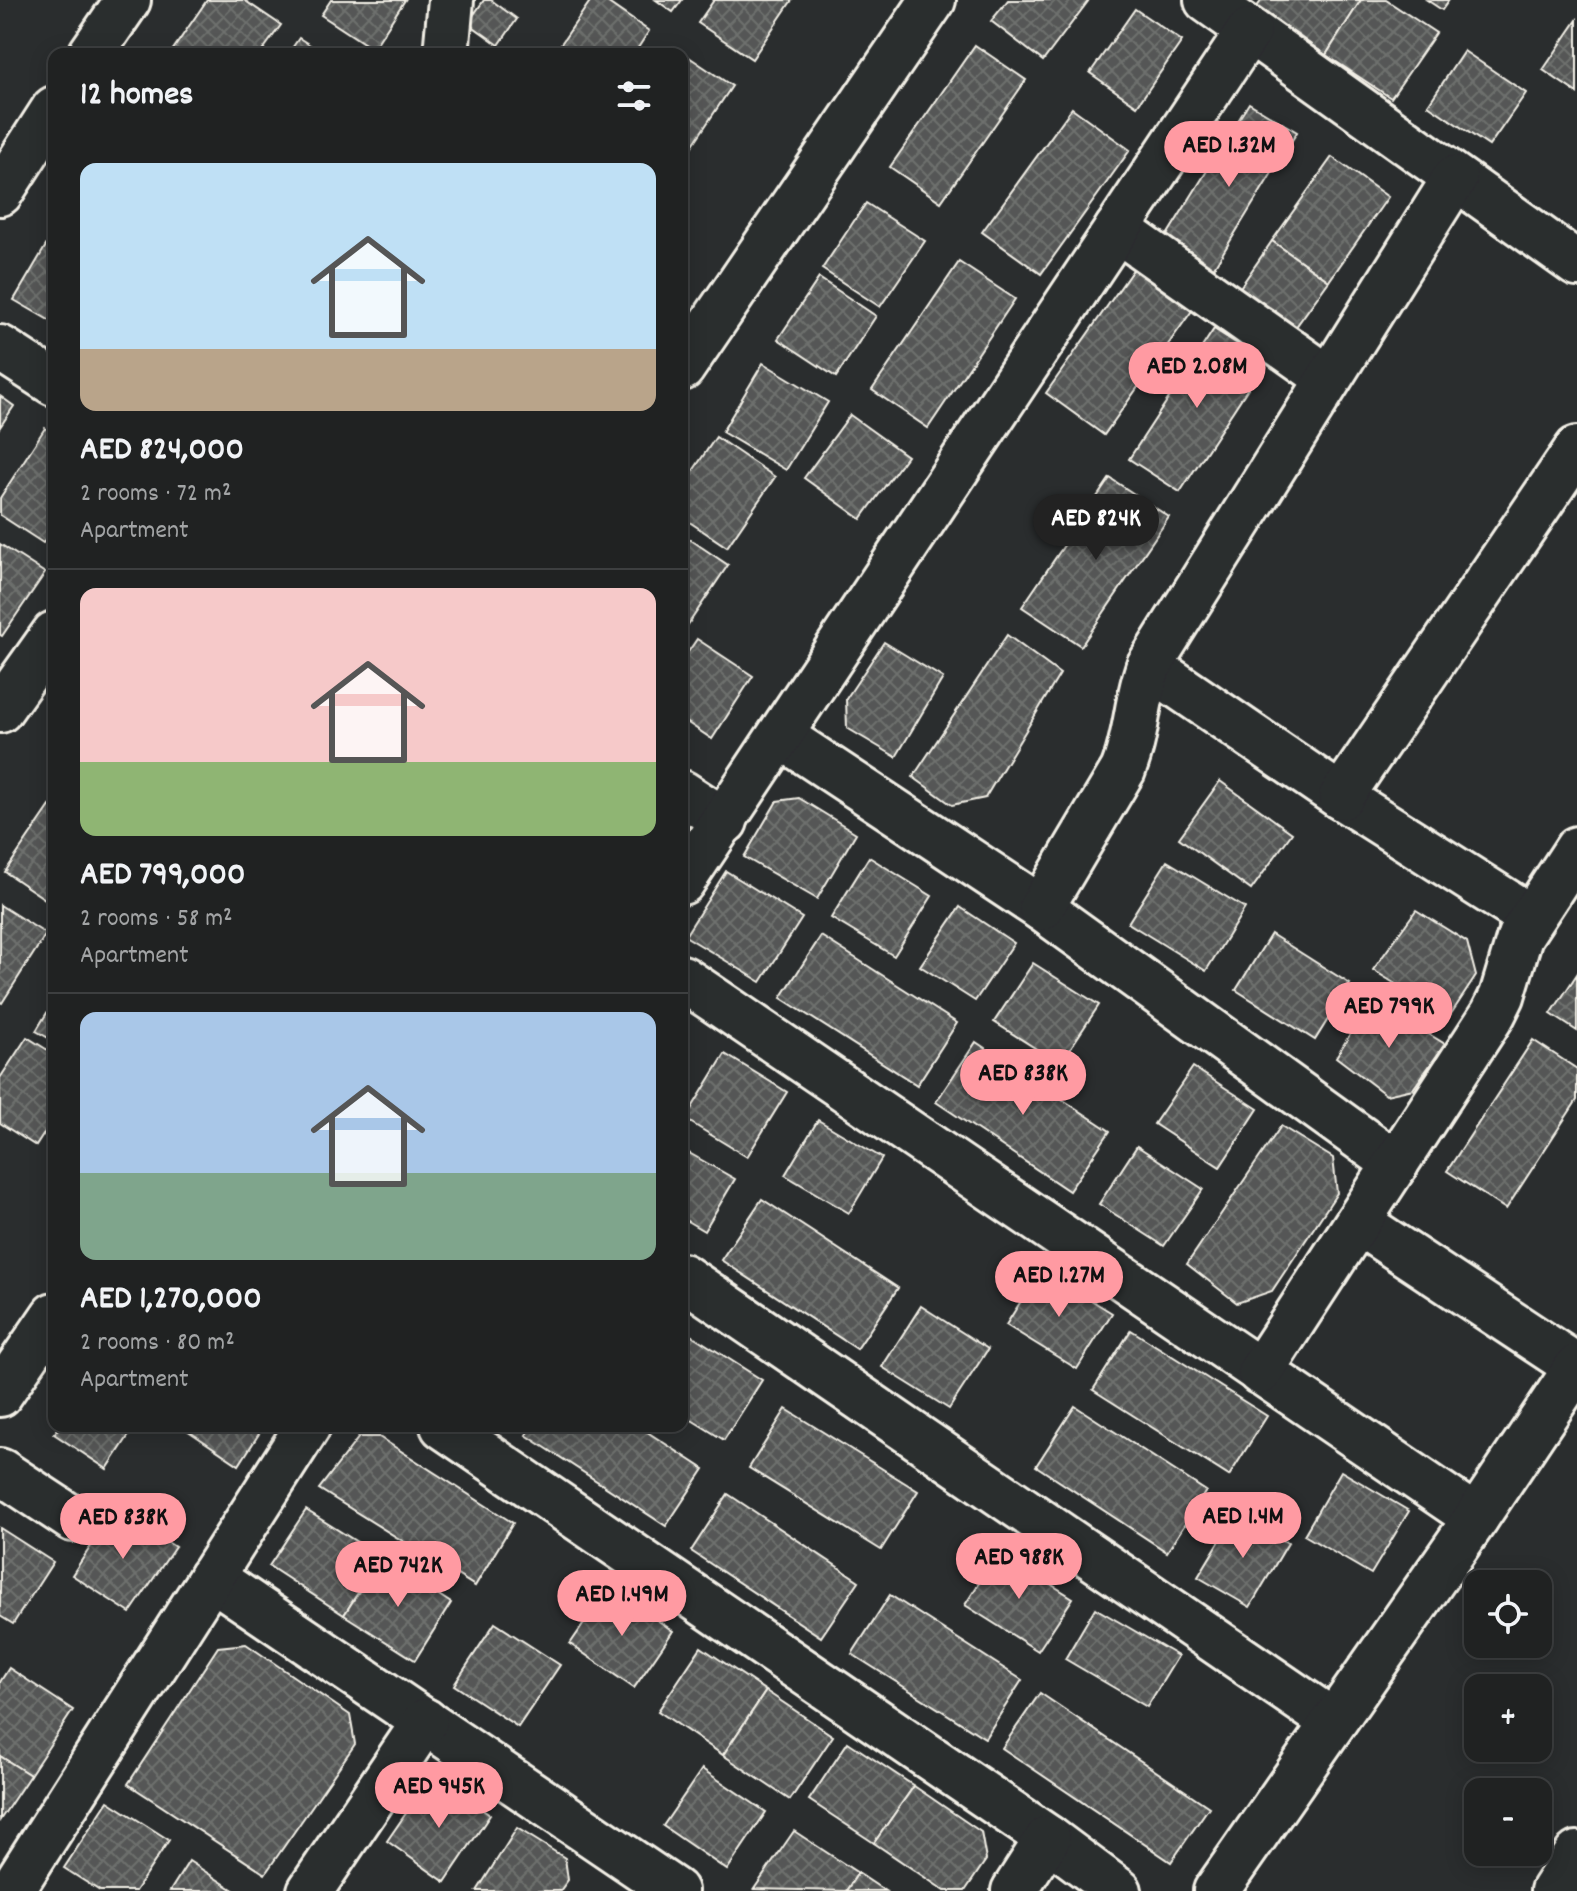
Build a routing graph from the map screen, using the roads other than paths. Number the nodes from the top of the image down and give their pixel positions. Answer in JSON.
{"nodes":[{"id":1,"x":128,"y":0,"type":"edge"},
{"id":2,"x":451,"y":0,"type":"edge"},
{"id":3,"x":933,"y":0,"type":"edge"},
{"id":4,"x":1207,"y":0,"type":"edge"},
{"id":5,"x":1249,"y":31,"type":"junction"},
{"id":6,"x":95,"y":48,"type":"edge"},
{"id":7,"x":447,"y":48,"type":"edge"},
{"id":8,"x":48,"y":118,"type":"edge"},
{"id":9,"x":1455,"y":178,"type":"junction"},
{"id":10,"x":0,"y":193,"type":"edge"},
{"id":11,"x":1117,"y":229,"type":"junction"},
{"id":12,"x":1577,"y":264,"type":"edge"},
{"id":13,"x":0,"y":348,"type":"edge"},
{"id":14,"x":688,"y":359,"type":"edge"},
{"id":15,"x":1328,"y":378,"type":"junction"},
{"id":16,"x":48,"y":379,"type":"edge"},
{"id":17,"x":1577,"y":449,"type":"edge"},
{"id":18,"x":48,"y":642,"type":"edge"},
{"id":19,"x":1149,"y":666,"type":"junction"},
{"id":20,"x":0,"y":710,"type":"edge"},
{"id":21,"x":781,"y":736,"type":"junction"},
{"id":22,"x":688,"y":797,"type":"edge"},
{"id":23,"x":1341,"y":797,"type":"junction"},
{"id":24,"x":725,"y":821,"type":"junction"},
{"id":25,"x":1577,"y":849,"type":"edge"},
{"id":26,"x":688,"y":873,"type":"edge"},
{"id":27,"x":1041,"y":908,"type":"junction"},
{"id":28,"x":1530,"y":917,"type":"junction"},
{"id":29,"x":688,"y":982,"type":"edge"},
{"id":30,"x":1396,"y":1164,"type":"junction"},
{"id":31,"x":1358,"y":1222,"type":"junction"},
{"id":32,"x":688,"y":1280,"type":"edge"},
{"id":33,"x":48,"y":1324,"type":"edge"},
{"id":34,"x":1577,"y":1367,"type":"edge"},
{"id":35,"x":1260,"y":1372,"type":"junction"},
{"id":36,"x":0,"y":1394,"type":"edge"},
{"id":37,"x":304,"y":1432,"type":"edge"},
{"id":38,"x":452,"y":1432,"type":"edge"},
{"id":39,"x":0,"y":1471,"type":"edge"},
{"id":40,"x":1476,"y":1518,"type":"junction"},
{"id":41,"x":73,"y":1519,"type":"dead end"},
{"id":42,"x":211,"y":1577,"type":"junction"},
{"id":43,"x":425,"y":1721,"type":"junction"},
{"id":44,"x":1332,"y":1721,"type":"junction"},
{"id":45,"x":1048,"y":1838,"type":"junction"},
{"id":46,"x":1577,"y":1854,"type":"edge"},
{"id":47,"x":625,"y":1877,"type":"edge"},
{"id":48,"x":11,"y":1891,"type":"edge"},
{"id":49,"x":310,"y":1891,"type":"edge"},
{"id":50,"x":675,"y":1891,"type":"edge"},
{"id":51,"x":1014,"y":1891,"type":"edge"},
{"id":52,"x":1119,"y":1891,"type":"edge"},
{"id":53,"x":1216,"y":1891,"type":"edge"},
{"id":54,"x":1553,"y":1891,"type":"edge"}],
"edges":[{"from":1,"to":6,"type":"street"},
{"from":2,"to":7,"type":"street"},
{"from":3,"to":14,"type":"street"},
{"from":4,"to":5,"type":"street"},
{"from":5,"to":9,"type":"street"},
{"from":5,"to":11,"type":"street"},
{"from":8,"to":10,"type":"street"},
{"from":9,"to":12,"type":"street"},
{"from":9,"to":15,"type":"street"},
{"from":11,"to":15,"type":"street"},
{"from":11,"to":21,"type":"street"},
{"from":13,"to":16,"type":"street"},
{"from":15,"to":19,"type":"street"},
{"from":17,"to":23,"type":"street"},
{"from":18,"to":20,"type":"street"},
{"from":19,"to":23,"type":"street"},
{"from":19,"to":27,"type":"street"},
{"from":21,"to":24,"type":"street"},
{"from":21,"to":27,"type":"street"},
{"from":22,"to":24,"type":"street"},
{"from":23,"to":28,"type":"street"},
{"from":24,"to":26,"type":"street"},
{"from":25,"to":28,"type":"street"},
{"from":27,"to":30,"type":"street"},
{"from":28,"to":30,"type":"street"},
{"from":29,"to":35,"type":"street"},
{"from":30,"to":31,"type":"street"},
{"from":31,"to":34,"type":"street"},
{"from":31,"to":35,"type":"street"},
{"from":32,"to":44,"type":"street"},
{"from":33,"to":36,"type":"street"},
{"from":34,"to":40,"type":"street"},
{"from":35,"to":40,"type":"street"},
{"from":37,"to":42,"type":"street"},
{"from":38,"to":45,"type":"street"},
{"from":39,"to":41,"type":"street"},
{"from":40,"to":44,"type":"street"},
{"from":42,"to":43,"type":"street"},
{"from":42,"to":48,"type":"street"},
{"from":43,"to":47,"type":"street"},
{"from":43,"to":49,"type":"street"},
{"from":44,"to":53,"type":"street"},
{"from":45,"to":51,"type":"street"},
{"from":45,"to":52,"type":"street"},
{"from":46,"to":54,"type":"street"},
{"from":47,"to":50,"type":"street"}]}
